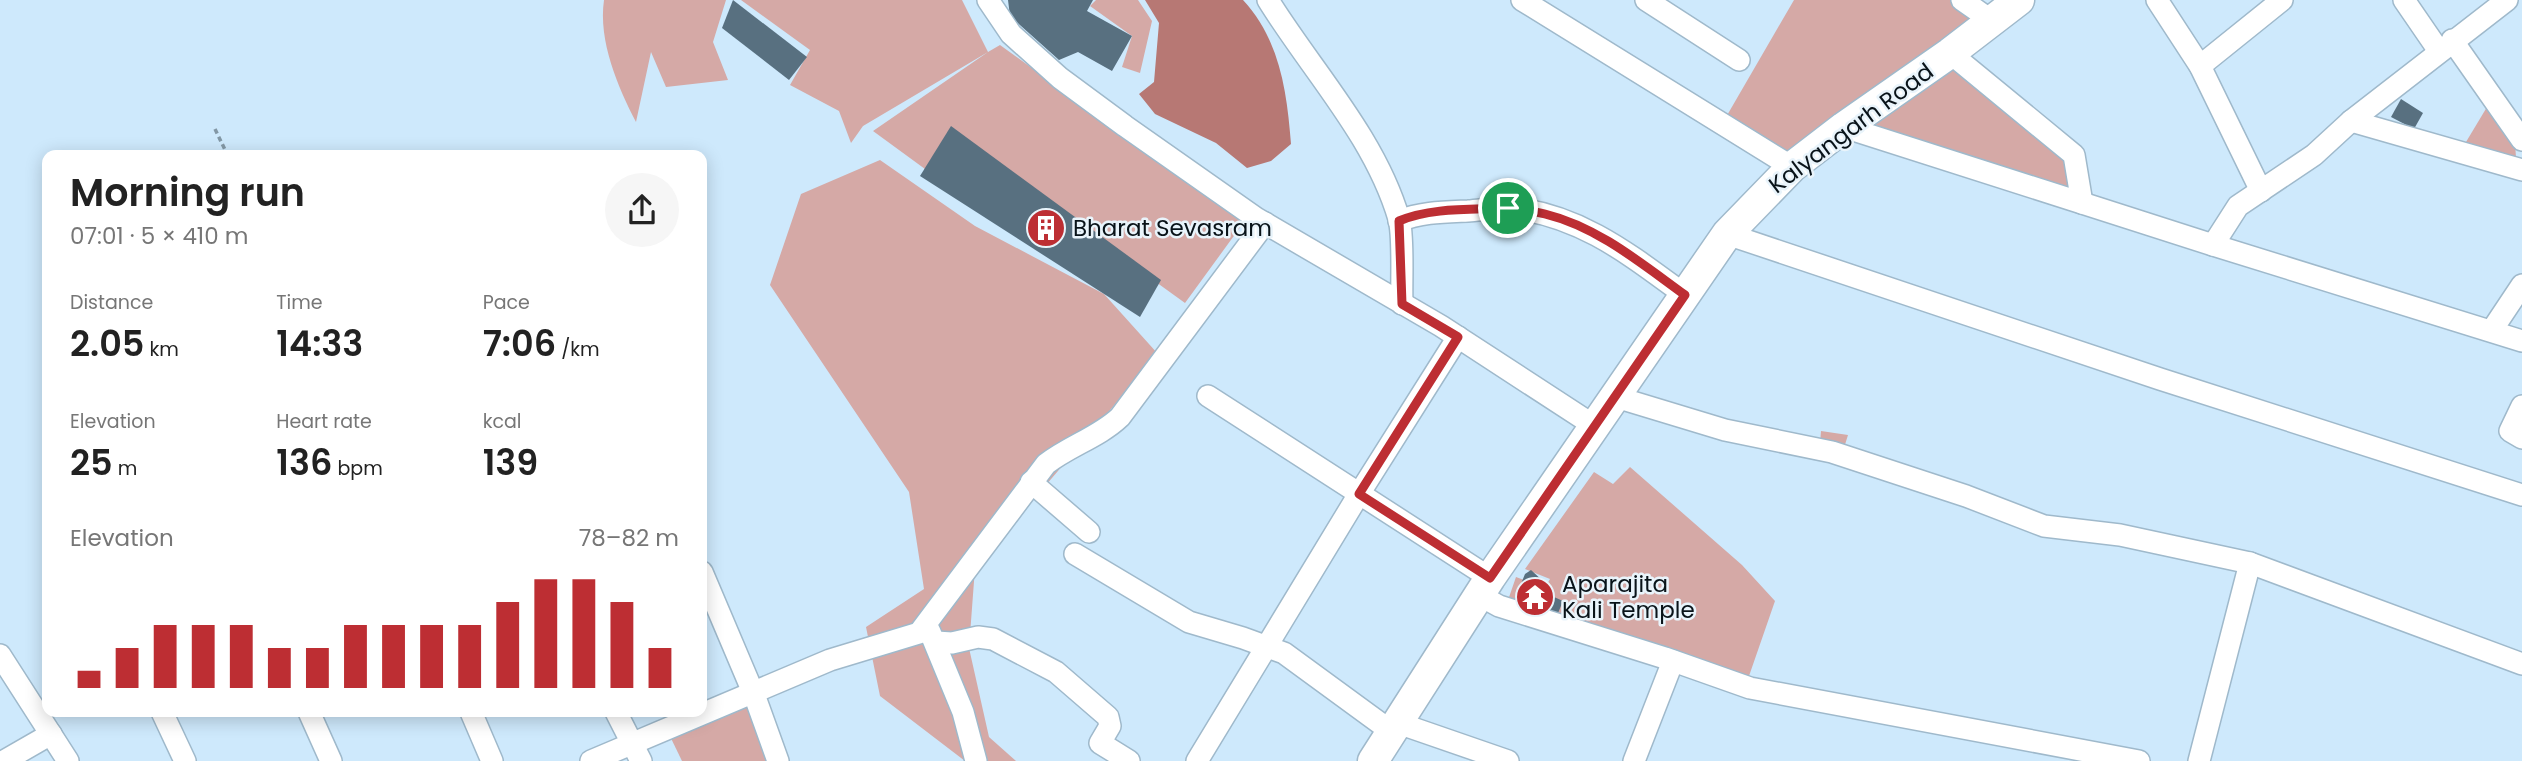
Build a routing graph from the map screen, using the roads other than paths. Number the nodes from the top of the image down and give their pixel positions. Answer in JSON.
{"nodes":[{"id":1,"x":988,"y":0,"type":"edge"},
{"id":2,"x":1268,"y":0,"type":"edge"},
{"id":3,"x":1522,"y":0,"type":"edge"},
{"id":4,"x":1646,"y":0,"type":"edge"},
{"id":5,"x":1962,"y":0,"type":"edge"},
{"id":6,"x":2020,"y":0,"type":"edge"},
{"id":7,"x":2157,"y":0,"type":"edge"},
{"id":8,"x":2282,"y":0,"type":"edge"},
{"id":9,"x":2404,"y":0,"type":"edge"},
{"id":10,"x":2507,"y":0,"type":"edge"},
{"id":11,"x":1992,"y":21,"type":"junction"},
{"id":12,"x":2446,"y":45,"type":"junction"},
{"id":13,"x":1950,"y":53,"type":"junction"},
{"id":14,"x":1739,"y":60,"type":"dead end"},
{"id":15,"x":2200,"y":66,"type":"junction"},
{"id":16,"x":2351,"y":121,"type":"junction"},
{"id":17,"x":1844,"y":127,"type":"junction"},
{"id":18,"x":2522,"y":140,"type":"edge"},
{"id":19,"x":1792,"y":167,"type":"junction"},
{"id":20,"x":2522,"y":170,"type":"edge"},
{"id":21,"x":2261,"y":191,"type":"junction"},
{"id":22,"x":2082,"y":203,"type":"junction"},
{"id":23,"x":1399,"y":221,"type":"junction"},
{"id":24,"x":1265,"y":223,"type":"junction"},
{"id":25,"x":1727,"y":234,"type":"junction"},
{"id":26,"x":2213,"y":244,"type":"junction"},
{"id":27,"x":2522,"y":285,"type":"edge"},
{"id":28,"x":1685,"y":295,"type":"junction"},
{"id":29,"x":1402,"y":304,"type":"junction"},
{"id":30,"x":2492,"y":330,"type":"junction"},
{"id":31,"x":1458,"y":337,"type":"junction"},
{"id":32,"x":2522,"y":341,"type":"edge"},
{"id":33,"x":1208,"y":396,"type":"dead end"},
{"id":34,"x":1616,"y":397,"type":"junction"},
{"id":35,"x":2522,"y":406,"type":"edge"},
{"id":36,"x":1593,"y":425,"type":"junction"},
{"id":37,"x":2522,"y":438,"type":"edge"},
{"id":38,"x":1031,"y":482,"type":"junction"},
{"id":39,"x":1359,"y":494,"type":"junction"},
{"id":40,"x":2522,"y":495,"type":"edge"},
{"id":41,"x":1089,"y":532,"type":"dead end"},
{"id":42,"x":1075,"y":554,"type":"dead end"},
{"id":43,"x":2250,"y":563,"type":"junction"},
{"id":44,"x":707,"y":584,"type":"edge"},
{"id":45,"x":1485,"y":586,"type":"junction"},
{"id":46,"x":930,"y":634,"type":"junction"},
{"id":47,"x":1266,"y":647,"type":"junction"},
{"id":48,"x":0,"y":655,"type":"edge"},
{"id":49,"x":1673,"y":661,"type":"junction"},
{"id":50,"x":2522,"y":664,"type":"edge"},
{"id":51,"x":753,"y":691,"type":"junction"},
{"id":52,"x":707,"y":715,"type":"edge"},
{"id":53,"x":164,"y":717,"type":"edge"},
{"id":54,"x":311,"y":717,"type":"edge"},
{"id":55,"x":473,"y":717,"type":"edge"},
{"id":56,"x":618,"y":717,"type":"edge"},
{"id":57,"x":703,"y":717,"type":"edge"},
{"id":58,"x":1395,"y":727,"type":"junction"},
{"id":59,"x":51,"y":734,"type":"junction"},
{"id":60,"x":636,"y":752,"type":"edge"},
{"id":61,"x":4,"y":761,"type":"edge"},
{"id":62,"x":68,"y":761,"type":"edge"},
{"id":63,"x":185,"y":761,"type":"edge"},
{"id":64,"x":331,"y":761,"type":"edge"},
{"id":65,"x":492,"y":761,"type":"edge"},
{"id":66,"x":591,"y":761,"type":"edge"},
{"id":67,"x":778,"y":761,"type":"edge"},
{"id":68,"x":976,"y":761,"type":"edge"},
{"id":69,"x":1129,"y":761,"type":"edge"},
{"id":70,"x":1197,"y":761,"type":"edge"},
{"id":71,"x":1373,"y":761,"type":"edge"},
{"id":72,"x":1508,"y":761,"type":"edge"},
{"id":73,"x":1634,"y":761,"type":"edge"},
{"id":74,"x":2139,"y":761,"type":"edge"},
{"id":75,"x":2199,"y":761,"type":"edge"}],
"edges":[{"from":1,"to":24,"type":"street"},
{"from":2,"to":23,"type":"street"},
{"from":3,"to":19,"type":"street"},
{"from":4,"to":14,"type":"street"},
{"from":5,"to":11,"type":"street"},
{"from":6,"to":11,"type":"main road","name":"Kalyangarh Road"},
{"from":7,"to":15,"type":"street"},
{"from":8,"to":15,"type":"street"},
{"from":9,"to":12,"type":"street"},
{"from":10,"to":12,"type":"street"},
{"from":11,"to":13,"type":"main road","name":"Kalyangarh Road"},
{"from":12,"to":16,"type":"street"},
{"from":12,"to":18,"type":"street"},
{"from":13,"to":17,"type":"main road","name":"Kalyangarh Road"},
{"from":13,"to":22,"type":"street"},
{"from":15,"to":21,"type":"street"},
{"from":16,"to":20,"type":"street"},
{"from":16,"to":21,"type":"street"},
{"from":17,"to":19,"type":"main road","name":"Kalyangarh Road"},
{"from":17,"to":22,"type":"street"},
{"from":19,"to":25,"type":"main road","name":"Kalyangarh Road"},
{"from":21,"to":26,"type":"street"},
{"from":22,"to":26,"type":"street"},
{"from":23,"to":28,"type":"street"},
{"from":23,"to":29,"type":"street"},
{"from":24,"to":29,"type":"street"},
{"from":24,"to":38,"type":"street"},
{"from":25,"to":28,"type":"main road","name":"Kalyangarh Road"},
{"from":25,"to":40,"type":"street"},
{"from":26,"to":30,"type":"street"},
{"from":27,"to":30,"type":"street"},
{"from":28,"to":34,"type":"main road","name":"Kalyangarh Road"},
{"from":29,"to":31,"type":"street"},
{"from":30,"to":32,"type":"street"},
{"from":31,"to":36,"type":"street"},
{"from":31,"to":39,"type":"street"},
{"from":33,"to":39,"type":"street"},
{"from":34,"to":36,"type":"main road","name":"Kalyangarh Road"},
{"from":34,"to":43,"type":"street"},
{"from":35,"to":37,"type":"street"},
{"from":36,"to":45,"type":"main road","name":"Kalyangarh Road"},
{"from":38,"to":41,"type":"street"},
{"from":38,"to":46,"type":"street"},
{"from":39,"to":45,"type":"street"},
{"from":39,"to":47,"type":"street"},
{"from":42,"to":47,"type":"street"},
{"from":43,"to":50,"type":"street"},
{"from":43,"to":75,"type":"street"},
{"from":44,"to":51,"type":"street"},
{"from":45,"to":49,"type":"street"},
{"from":45,"to":58,"type":"main road","name":"Kalyangarh Road"},
{"from":46,"to":51,"type":"street"},
{"from":46,"to":68,"type":"street"},
{"from":46,"to":69,"type":"street"},
{"from":47,"to":58,"type":"street"},
{"from":47,"to":70,"type":"street"},
{"from":48,"to":59,"type":"street"},
{"from":49,"to":73,"type":"street"},
{"from":49,"to":74,"type":"street"},
{"from":51,"to":52,"type":"street"},
{"from":51,"to":67,"type":"street"},
{"from":53,"to":63,"type":"street"},
{"from":54,"to":64,"type":"street"},
{"from":55,"to":65,"type":"street"},
{"from":56,"to":60,"type":"street"},
{"from":57,"to":60,"type":"street"},
{"from":58,"to":71,"type":"main road","name":"Kalyangarh Road"},
{"from":58,"to":72,"type":"street"},
{"from":59,"to":61,"type":"street"},
{"from":59,"to":62,"type":"street"},
{"from":60,"to":66,"type":"street"}]}
